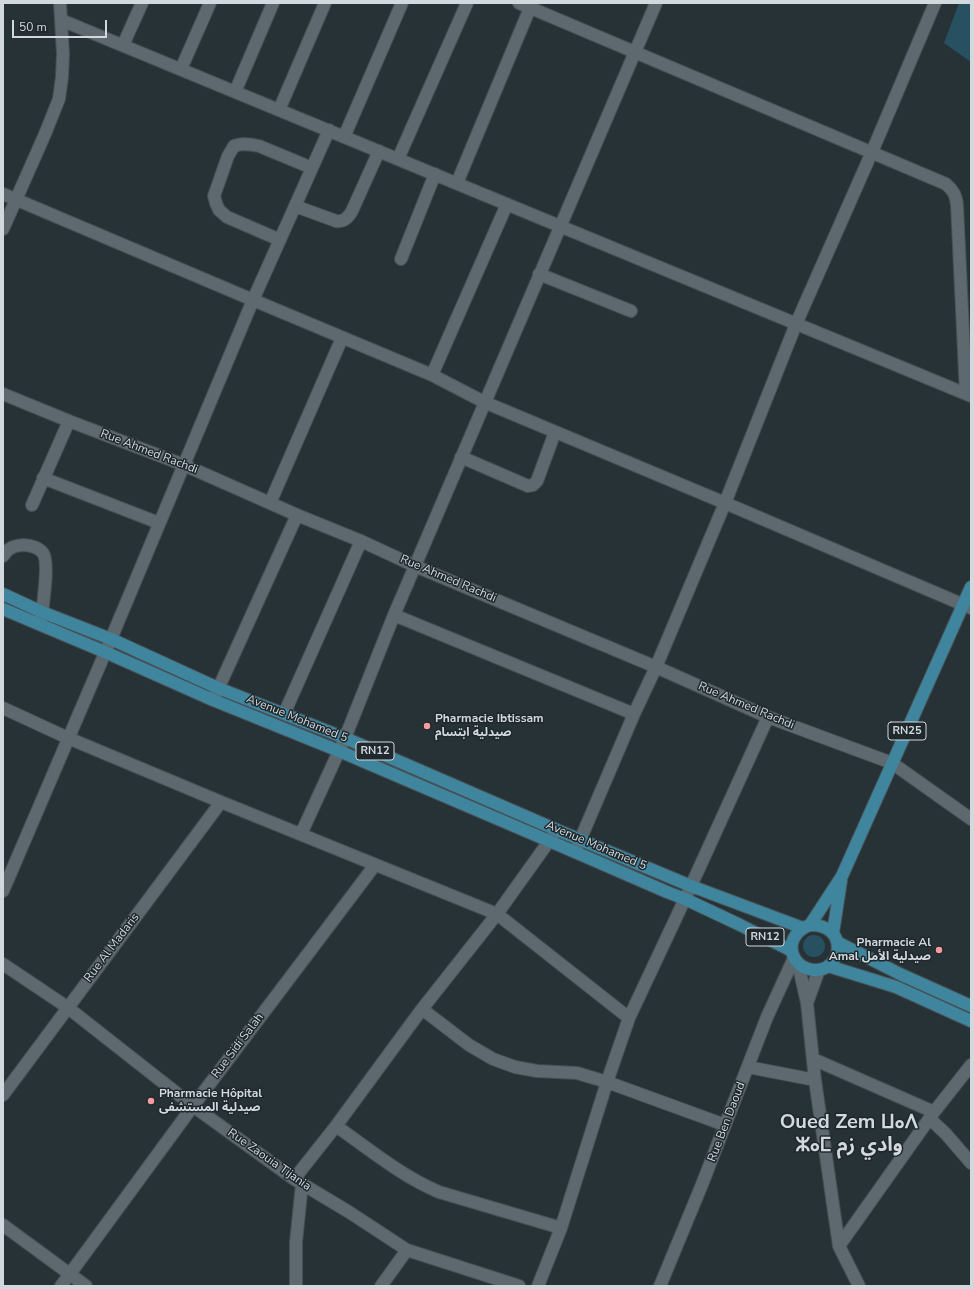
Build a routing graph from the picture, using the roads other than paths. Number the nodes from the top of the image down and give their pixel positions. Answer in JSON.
{"nodes":[{"id":1,"x":60,"y":3,"type":"edge"},
{"id":2,"x":142,"y":3,"type":"edge"},
{"id":3,"x":210,"y":3,"type":"edge"},
{"id":4,"x":273,"y":3,"type":"edge"},
{"id":5,"x":325,"y":3,"type":"edge"},
{"id":6,"x":402,"y":3,"type":"edge"},
{"id":7,"x":467,"y":3,"type":"edge"},
{"id":8,"x":519,"y":3,"type":"edge"},
{"id":9,"x":656,"y":3,"type":"edge"},
{"id":10,"x":935,"y":3,"type":"edge"},
{"id":11,"x":530,"y":8,"type":"junction"},
{"id":12,"x":61,"y":20,"type":"junction"},
{"id":13,"x":123,"y":45,"type":"junction"},
{"id":14,"x":634,"y":52,"type":"junction"},
{"id":15,"x":181,"y":69,"type":"junction"},
{"id":16,"x":234,"y":92,"type":"junction"},
{"id":17,"x":279,"y":110,"type":"junction"},
{"id":18,"x":329,"y":130,"type":"junction"},
{"id":19,"x":344,"y":136,"type":"junction"},
{"id":20,"x":379,"y":151,"type":"junction"},
{"id":21,"x":872,"y":152,"type":"junction"},
{"id":22,"x":398,"y":159,"type":"junction"},
{"id":23,"x":312,"y":168,"type":"junction"},
{"id":24,"x":436,"y":174,"type":"junction"},
{"id":25,"x":457,"y":183,"type":"junction"},
{"id":26,"x":3,"y":194,"type":"edge"},
{"id":27,"x":16,"y":199,"type":"junction"},
{"id":28,"x":507,"y":204,"type":"junction"},
{"id":29,"x":295,"y":206,"type":"junction"},
{"id":30,"x":560,"y":226,"type":"junction"},
{"id":31,"x":3,"y":230,"type":"edge"},
{"id":32,"x":280,"y":240,"type":"junction"},
{"id":33,"x":401,"y":259,"type":"dead end"},
{"id":34,"x":539,"y":274,"type":"junction"},
{"id":35,"x":253,"y":300,"type":"junction"},
{"id":36,"x":632,"y":311,"type":"dead end"},
{"id":37,"x":796,"y":324,"type":"junction"},
{"id":38,"x":342,"y":338,"type":"junction"},
{"id":39,"x":432,"y":375,"type":"junction"},
{"id":40,"x":3,"y":394,"type":"edge"},
{"id":41,"x":969,"y":395,"type":"edge"},
{"id":42,"x":484,"y":402,"type":"junction"},
{"id":43,"x":69,"y":421,"type":"junction"},
{"id":44,"x":555,"y":432,"type":"junction"},
{"id":45,"x":461,"y":457,"type":"junction"},
{"id":46,"x":184,"y":465,"type":"junction"},
{"id":47,"x":43,"y":478,"type":"junction"},
{"id":48,"x":270,"y":503,"type":"junction"},
{"id":49,"x":725,"y":503,"type":"junction"},
{"id":50,"x":32,"y":505,"type":"dead end"},
{"id":51,"x":297,"y":515,"type":"junction"},
{"id":52,"x":159,"y":524,"type":"junction"},
{"id":53,"x":360,"y":541,"type":"junction"},
{"id":54,"x":3,"y":556,"type":"edge"},
{"id":55,"x":415,"y":566,"type":"junction"},
{"id":56,"x":971,"y":586,"type":"edge"},
{"id":57,"x":3,"y":594,"type":"edge"},
{"id":58,"x":967,"y":606,"type":"edge"},
{"id":59,"x":3,"y":609,"type":"edge"},
{"id":60,"x":42,"y":612,"type":"junction"},
{"id":61,"x":394,"y":615,"type":"junction"},
{"id":62,"x":40,"y":625,"type":"junction"},
{"id":63,"x":111,"y":639,"type":"junction"},
{"id":64,"x":105,"y":652,"type":"junction"},
{"id":65,"x":656,"y":666,"type":"junction"},
{"id":66,"x":218,"y":688,"type":"junction"},
{"id":67,"x":213,"y":700,"type":"junction"},
{"id":68,"x":3,"y":708,"type":"edge"},
{"id":69,"x":284,"y":714,"type":"junction"},
{"id":70,"x":634,"y":714,"type":"junction"},
{"id":71,"x":768,"y":717,"type":"junction"},
{"id":72,"x":68,"y":738,"type":"junction"},
{"id":73,"x":345,"y":738,"type":"junction"},
{"id":74,"x":339,"y":751,"type":"junction"},
{"id":75,"x":892,"y":763,"type":"junction"},
{"id":76,"x":221,"y":802,"type":"junction"},
{"id":77,"x":971,"y":819,"type":"edge"},
{"id":78,"x":557,"y":830,"type":"junction"},
{"id":79,"x":301,"y":834,"type":"junction"},
{"id":80,"x":580,"y":839,"type":"junction"},
{"id":81,"x":549,"y":841,"type":"junction"},
{"id":82,"x":575,"y":852,"type":"junction"},
{"id":83,"x":375,"y":865,"type":"junction"},
{"id":84,"x":842,"y":876,"type":"junction"},
{"id":85,"x":692,"y":886,"type":"junction"},
{"id":86,"x":3,"y":891,"type":"edge"},
{"id":87,"x":685,"y":899,"type":"junction"},
{"id":88,"x":497,"y":914,"type":"junction"},
{"id":89,"x":806,"y":926,"type":"junction"},
{"id":90,"x":835,"y":937,"type":"junction"},
{"id":91,"x":795,"y":957,"type":"junction"},
{"id":92,"x":3,"y":964,"type":"edge"},
{"id":93,"x":823,"y":968,"type":"junction"},
{"id":94,"x":807,"y":1003,"type":"junction"},
{"id":95,"x":971,"y":1006,"type":"edge"},
{"id":96,"x":67,"y":1007,"type":"junction"},
{"id":97,"x":422,"y":1010,"type":"junction"},
{"id":98,"x":629,"y":1018,"type":"junction"},
{"id":99,"x":971,"y":1021,"type":"edge"},
{"id":100,"x":813,"y":1059,"type":"junction"},
{"id":101,"x":971,"y":1065,"type":"edge"},
{"id":102,"x":748,"y":1067,"type":"junction"},
{"id":103,"x":815,"y":1080,"type":"junction"},
{"id":104,"x":607,"y":1082,"type":"junction"},
{"id":105,"x":3,"y":1095,"type":"edge"},
{"id":106,"x":193,"y":1106,"type":"junction"},
{"id":107,"x":932,"y":1115,"type":"junction"},
{"id":108,"x":726,"y":1125,"type":"junction"},
{"id":109,"x":336,"y":1126,"type":"junction"},
{"id":110,"x":971,"y":1163,"type":"edge"},
{"id":111,"x":298,"y":1181,"type":"junction"},
{"id":112,"x":3,"y":1225,"type":"edge"},
{"id":113,"x":561,"y":1228,"type":"junction"},
{"id":114,"x":838,"y":1246,"type":"junction"},
{"id":115,"x":407,"y":1250,"type":"junction"},
{"id":116,"x":70,"y":1274,"type":"junction"},
{"id":117,"x":61,"y":1286,"type":"edge"},
{"id":118,"x":86,"y":1286,"type":"edge"},
{"id":119,"x":296,"y":1286,"type":"edge"},
{"id":120,"x":381,"y":1286,"type":"edge"},
{"id":121,"x":519,"y":1286,"type":"edge"},
{"id":122,"x":538,"y":1286,"type":"edge"},
{"id":123,"x":660,"y":1286,"type":"edge"},
{"id":124,"x":859,"y":1286,"type":"edge"}],
"edges":[{"from":1,"to":12,"type":"street"},
{"from":2,"to":13,"type":"street"},
{"from":3,"to":15,"type":"street"},
{"from":4,"to":16,"type":"street"},
{"from":5,"to":17,"type":"street"},
{"from":6,"to":19,"type":"street"},
{"from":7,"to":22,"type":"street"},
{"from":8,"to":11,"type":"street"},
{"from":9,"to":14,"type":"street"},
{"from":10,"to":21,"type":"street"},
{"from":11,"to":14,"type":"street"},
{"from":11,"to":25,"type":"street"},
{"from":12,"to":13,"type":"street"},
{"from":12,"to":27,"type":"street"},
{"from":13,"to":15,"type":"street"},
{"from":14,"to":21,"type":"street"},
{"from":14,"to":30,"type":"street"},
{"from":15,"to":16,"type":"street"},
{"from":16,"to":17,"type":"street"},
{"from":17,"to":18,"type":"street"},
{"from":18,"to":19,"type":"street"},
{"from":18,"to":23,"type":"street"},
{"from":19,"to":20,"type":"street"},
{"from":20,"to":22,"type":"street"},
{"from":20,"to":29,"type":"street"},
{"from":21,"to":37,"type":"street"},
{"from":21,"to":41,"type":"street"},
{"from":22,"to":24,"type":"street"},
{"from":23,"to":29,"type":"street"},
{"from":23,"to":32,"type":"street"},
{"from":24,"to":25,"type":"street"},
{"from":24,"to":33,"type":"street"},
{"from":25,"to":28,"type":"street"},
{"from":26,"to":27,"type":"street"},
{"from":27,"to":31,"type":"street"},
{"from":27,"to":35,"type":"street"},
{"from":28,"to":30,"type":"street"},
{"from":28,"to":39,"type":"street"},
{"from":29,"to":32,"type":"street"},
{"from":30,"to":34,"type":"street"},
{"from":30,"to":37,"type":"street"},
{"from":32,"to":35,"type":"street"},
{"from":34,"to":36,"type":"street"},
{"from":34,"to":42,"type":"street"},
{"from":35,"to":38,"type":"street"},
{"from":35,"to":46,"type":"street"},
{"from":37,"to":41,"type":"street"},
{"from":37,"to":49,"type":"street"},
{"from":38,"to":39,"type":"street"},
{"from":38,"to":48,"type":"street"},
{"from":39,"to":42,"type":"street"},
{"from":40,"to":43,"type":"street","name":"Rue Ahmed Rachdi"},
{"from":42,"to":44,"type":"street"},
{"from":42,"to":45,"type":"street"},
{"from":43,"to":46,"type":"street","name":"Rue Ahmed Rachdi"},
{"from":43,"to":47,"type":"street"},
{"from":44,"to":45,"type":"street"},
{"from":44,"to":49,"type":"street"},
{"from":45,"to":55,"type":"street"},
{"from":46,"to":48,"type":"street","name":"Rue Ahmed Rachdi"},
{"from":46,"to":52,"type":"street"},
{"from":47,"to":50,"type":"street"},
{"from":47,"to":52,"type":"street"},
{"from":48,"to":51,"type":"street","name":"Rue Ahmed Rachdi"},
{"from":49,"to":58,"type":"street"},
{"from":49,"to":65,"type":"street"},
{"from":51,"to":53,"type":"street","name":"Rue Ahmed Rachdi"},
{"from":51,"to":66,"type":"street"},
{"from":52,"to":63,"type":"street"},
{"from":53,"to":55,"type":"street","name":"Rue Ahmed Rachdi"},
{"from":53,"to":69,"type":"street"},
{"from":54,"to":60,"type":"street"},
{"from":55,"to":61,"type":"street"},
{"from":55,"to":65,"type":"street","name":"Rue Ahmed Rachdi"},
{"from":56,"to":58,"type":"main road","number":"RN25"},
{"from":57,"to":60,"type":"main road","name":"Avenue Mohamed 5","number":"RN12"},
{"from":58,"to":75,"type":"main road","number":"RN25"},
{"from":59,"to":62,"type":"main road","name":"Avenue Mohamed 5","number":"RN12"},
{"from":60,"to":62,"type":"street"},
{"from":60,"to":63,"type":"main road","name":"Avenue Mohamed 5","number":"RN12"},
{"from":61,"to":70,"type":"street"},
{"from":61,"to":73,"type":"street"},
{"from":62,"to":64,"type":"main road","name":"Avenue Mohamed 5","number":"RN12"},
{"from":63,"to":64,"type":"street"},
{"from":63,"to":66,"type":"main road","name":"Avenue Mohamed 5","number":"RN12"},
{"from":64,"to":67,"type":"main road","name":"Avenue Mohamed 5","number":"RN12"},
{"from":64,"to":72,"type":"street"},
{"from":65,"to":70,"type":"street"},
{"from":65,"to":71,"type":"street","name":"Rue Ahmed Rachdi"},
{"from":66,"to":67,"type":"street"},
{"from":66,"to":69,"type":"main road","name":"Avenue Mohamed 5","number":"RN12"},
{"from":67,"to":74,"type":"main road","name":"Avenue Mohamed 5","number":"RN12"},
{"from":68,"to":72,"type":"street"},
{"from":69,"to":73,"type":"main road","name":"Avenue Mohamed 5","number":"RN12"},
{"from":70,"to":80,"type":"street"},
{"from":71,"to":75,"type":"street","name":"Rue Ahmed Rachdi"},
{"from":71,"to":85,"type":"street"},
{"from":72,"to":76,"type":"street"},
{"from":72,"to":86,"type":"street"},
{"from":73,"to":74,"type":"street"},
{"from":73,"to":78,"type":"main road","name":"Avenue Mohamed 5","number":"RN12"},
{"from":74,"to":79,"type":"street"},
{"from":74,"to":81,"type":"main road","name":"Avenue Mohamed 5","number":"RN12"},
{"from":75,"to":77,"type":"street","name":"Rue Ahmed Rachdi"},
{"from":75,"to":84,"type":"main road","number":"RN25"},
{"from":76,"to":79,"type":"street"},
{"from":76,"to":96,"type":"street","name":"Rue Al Madaris"},
{"from":78,"to":80,"type":"main road","name":"Avenue Mohamed 5","number":"RN12"},
{"from":78,"to":81,"type":"street"},
{"from":79,"to":83,"type":"street"},
{"from":80,"to":82,"type":"street"},
{"from":80,"to":85,"type":"main road","name":"Avenue Mohamed 5","number":"RN12"},
{"from":81,"to":82,"type":"main road","name":"Avenue Mohamed 5","number":"RN12"},
{"from":81,"to":88,"type":"street"},
{"from":82,"to":87,"type":"main road","name":"Avenue Mohamed 5","number":"RN12"},
{"from":83,"to":88,"type":"street"},
{"from":83,"to":106,"type":"street","name":"Rue Sidi Salah"},
{"from":84,"to":89,"type":"main road","number":"RN25"},
{"from":84,"to":90,"type":"main road","number":"RN25"},
{"from":85,"to":87,"type":"street"},
{"from":85,"to":89,"type":"main road","name":"Avenue Mohamed 5","number":"RN12"},
{"from":87,"to":91,"type":"main road","name":"Avenue Mohamed 5","number":"RN12"},
{"from":87,"to":98,"type":"street"},
{"from":88,"to":97,"type":"street"},
{"from":88,"to":98,"type":"street"},
{"from":89,"to":90,"type":"main road"},
{"from":89,"to":91,"type":"main road","number":"RN25"},
{"from":90,"to":93,"type":"main road","number":"RN25"},
{"from":90,"to":95,"type":"main road"},
{"from":91,"to":93,"type":"main road"},
{"from":91,"to":94,"type":"street"},
{"from":91,"to":102,"type":"street","name":"Rue Ben Daoud"},
{"from":92,"to":96,"type":"street","name":"Rue Zaouia Tijania"},
{"from":93,"to":94,"type":"street"},
{"from":93,"to":99,"type":"main road"},
{"from":94,"to":100,"type":"street"},
{"from":96,"to":105,"type":"street","name":"Rue Al Madaris"},
{"from":96,"to":106,"type":"street","name":"Rue Zaouia Tijania"},
{"from":97,"to":104,"type":"street"},
{"from":97,"to":109,"type":"street"},
{"from":98,"to":104,"type":"street"},
{"from":100,"to":103,"type":"street"},
{"from":100,"to":107,"type":"street"},
{"from":101,"to":107,"type":"street"},
{"from":102,"to":103,"type":"street"},
{"from":102,"to":108,"type":"street","name":"Rue Ben Daoud"},
{"from":103,"to":114,"type":"street"},
{"from":104,"to":108,"type":"street"},
{"from":104,"to":113,"type":"street"},
{"from":106,"to":111,"type":"street","name":"Rue Zaouia Tijania"},
{"from":106,"to":116,"type":"street","name":"Rue Sidi Salah"},
{"from":107,"to":110,"type":"street"},
{"from":107,"to":114,"type":"street"},
{"from":108,"to":123,"type":"street","name":"Rue Ben Daoud"},
{"from":109,"to":111,"type":"street"},
{"from":109,"to":113,"type":"street"},
{"from":111,"to":115,"type":"street","name":"Rue Zaouia Tijania"},
{"from":111,"to":119,"type":"street"},
{"from":112,"to":116,"type":"street"},
{"from":113,"to":122,"type":"street"},
{"from":114,"to":124,"type":"street"},
{"from":115,"to":120,"type":"street"},
{"from":115,"to":121,"type":"street","name":"Rue Zaouia Tijania"},
{"from":116,"to":117,"type":"street","name":"Rue Sidi Salah"},
{"from":116,"to":118,"type":"street"}]}
